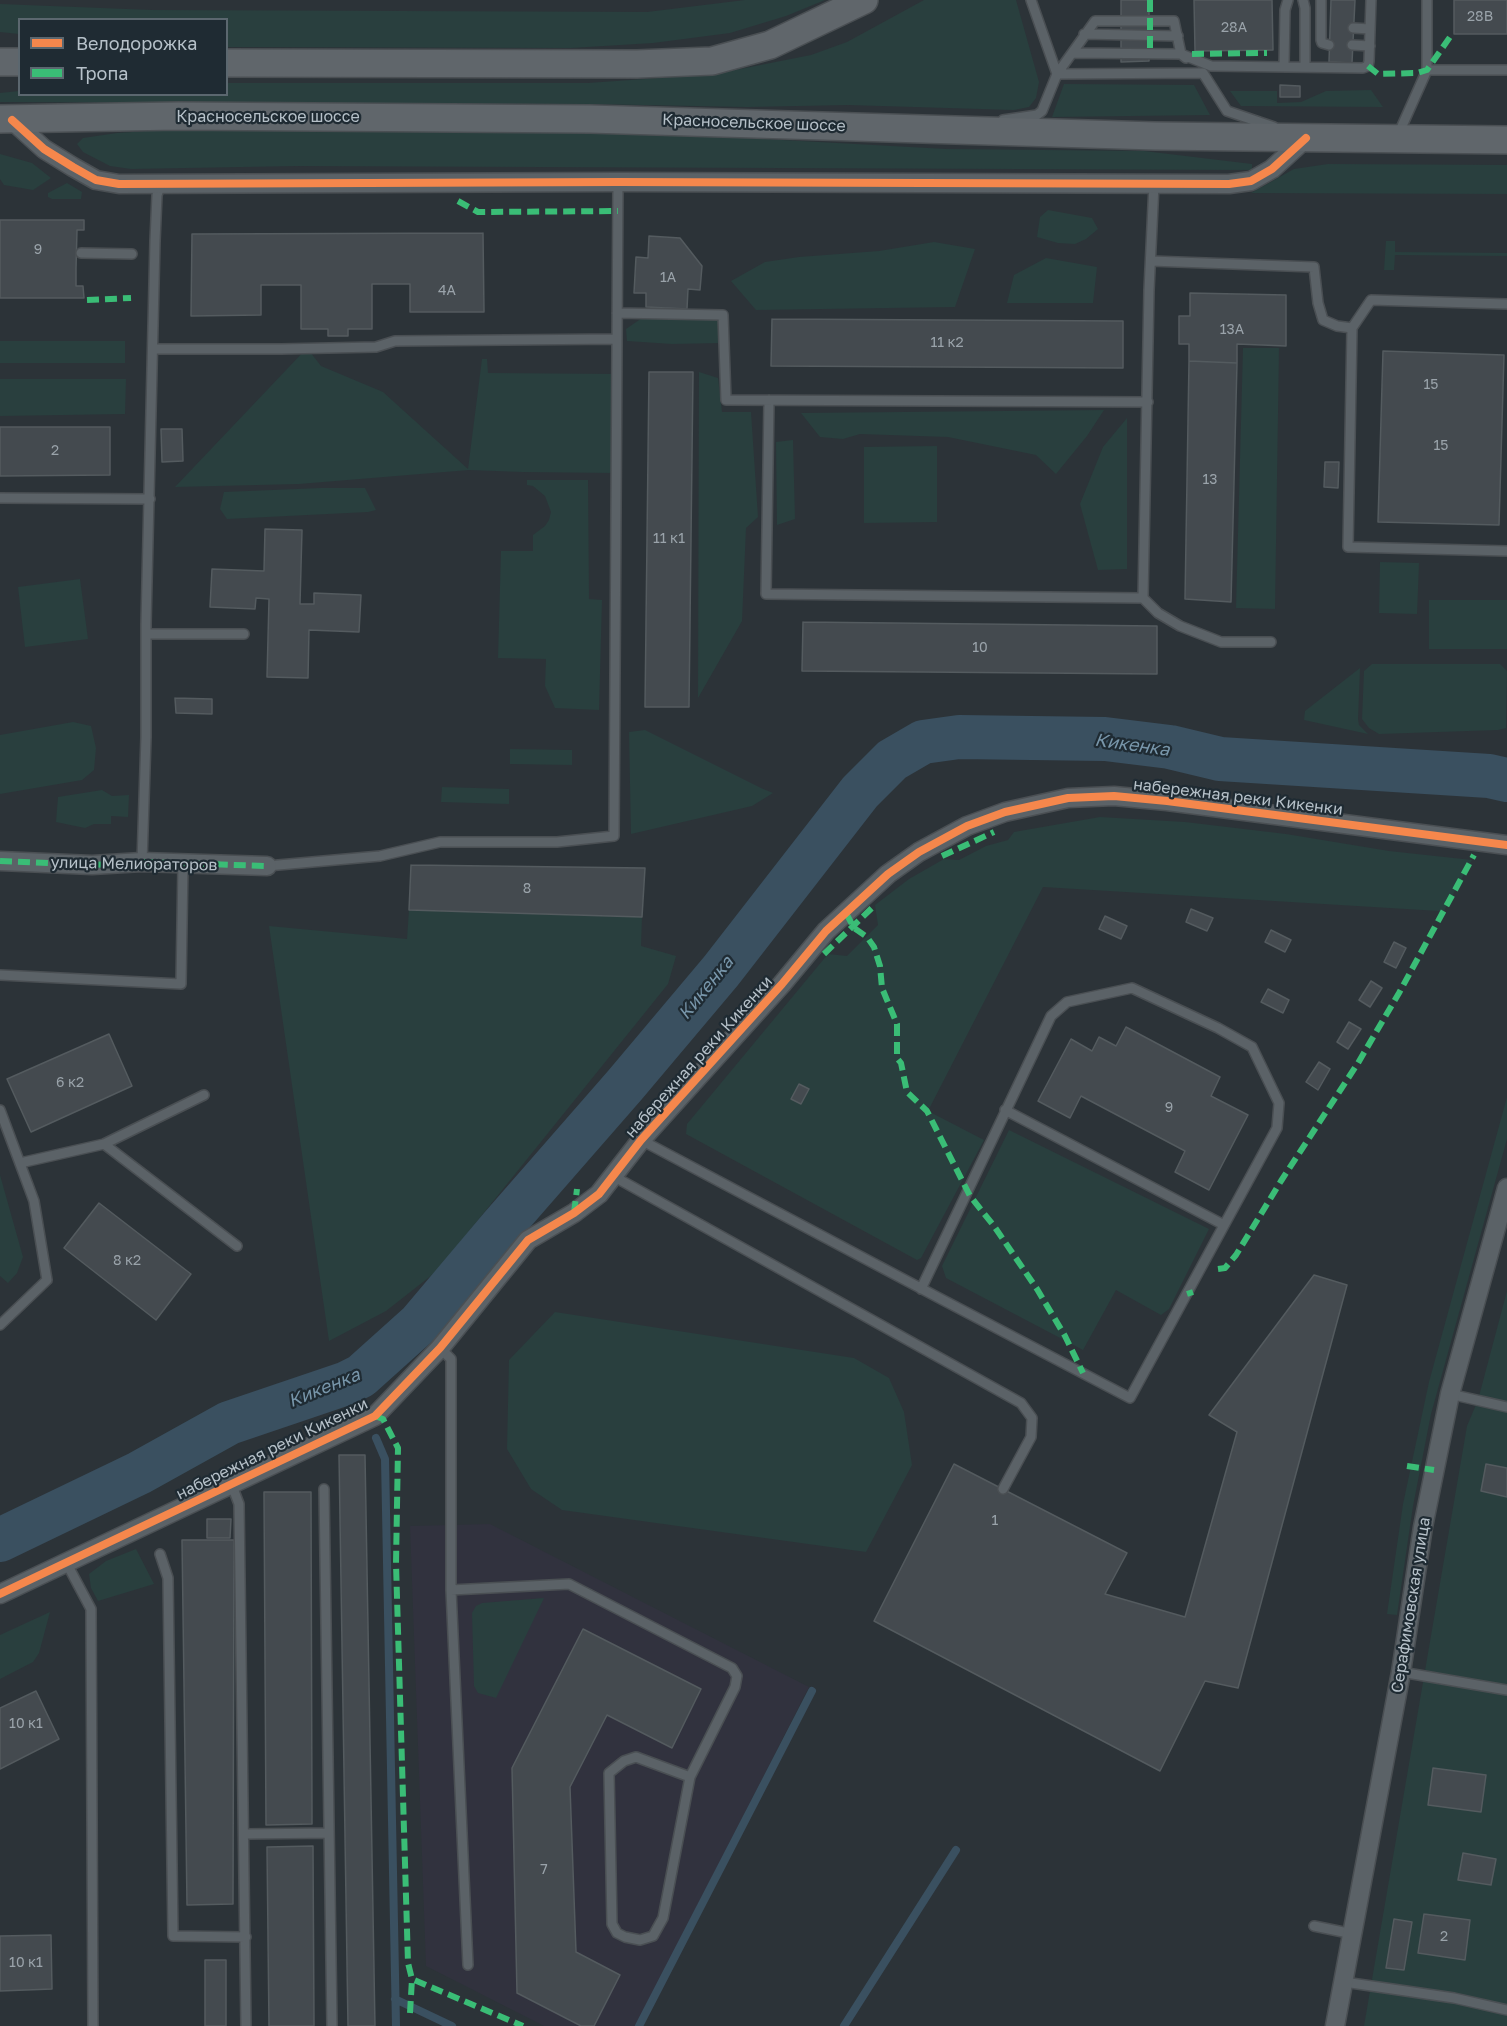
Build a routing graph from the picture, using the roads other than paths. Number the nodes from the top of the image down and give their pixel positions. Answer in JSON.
{"nodes":[{"id":1,"x":864,"y":0,"type":"edge"},
{"id":2,"x":1031,"y":0,"type":"edge"},
{"id":3,"x":1288,"y":0,"type":"edge"},
{"id":4,"x":1303,"y":0,"type":"edge"},
{"id":5,"x":1321,"y":0,"type":"edge"},
{"id":6,"x":1371,"y":0,"type":"edge"},
{"id":7,"x":1427,"y":0,"type":"edge"},
{"id":8,"x":1353,"y":28,"type":"dead end"},
{"id":9,"x":1370,"y":29,"type":"junction"},
{"id":10,"x":1084,"y":34,"type":"junction"},
{"id":11,"x":1178,"y":36,"type":"junction"},
{"id":12,"x":1326,"y":44,"type":"dead end"},
{"id":13,"x":1352,"y":45,"type":"dead end"},
{"id":14,"x":1370,"y":46,"type":"junction"},
{"id":15,"x":1073,"y":53,"type":"junction"},
{"id":16,"x":1181,"y":54,"type":"junction"},
{"id":17,"x":0,"y":62,"type":"edge"},
{"id":18,"x":18,"y":62,"type":"edge"},
{"id":19,"x":228,"y":63,"type":"edge"},
{"id":20,"x":1284,"y":66,"type":"junction"},
{"id":21,"x":1305,"y":67,"type":"junction"},
{"id":22,"x":1427,"y":70,"type":"junction"},
{"id":23,"x":1507,"y":70,"type":"edge"},
{"id":24,"x":1203,"y":73,"type":"junction"},
{"id":25,"x":1057,"y":74,"type":"junction"},
{"id":26,"x":6,"y":119,"type":"edge"},
{"id":27,"x":938,"y":130,"type":"junction"},
{"id":28,"x":1306,"y":138,"type":"junction"},
{"id":29,"x":1396,"y":140,"type":"junction"},
{"id":30,"x":1507,"y":140,"type":"edge"},
{"id":31,"x":618,"y":182,"type":"junction"},
{"id":32,"x":162,"y":184,"type":"junction"},
{"id":33,"x":1154,"y":184,"type":"junction"},
{"id":34,"x":81,"y":253,"type":"dead end"},
{"id":35,"x":132,"y":254,"type":"dead end"},
{"id":36,"x":1151,"y":261,"type":"junction"},
{"id":37,"x":1507,"y":304,"type":"edge"},
{"id":38,"x":617,"y":313,"type":"junction"},
{"id":39,"x":1352,"y":328,"type":"junction"},
{"id":40,"x":617,"y":339,"type":"junction"},
{"id":41,"x":154,"y":349,"type":"junction"},
{"id":42,"x":769,"y":400,"type":"junction"},
{"id":43,"x":1148,"y":402,"type":"junction"},
{"id":44,"x":0,"y":498,"type":"edge"},
{"id":45,"x":150,"y":499,"type":"junction"},
{"id":46,"x":1507,"y":551,"type":"edge"},
{"id":47,"x":1143,"y":598,"type":"junction"},
{"id":48,"x":146,"y":634,"type":"junction"},
{"id":49,"x":244,"y":634,"type":"dead end"},
{"id":50,"x":1271,"y":642,"type":"dead end"},
{"id":51,"x":1507,"y":845,"type":"edge"},
{"id":52,"x":0,"y":861,"type":"edge"},
{"id":53,"x":142,"y":862,"type":"junction"},
{"id":54,"x":183,"y":864,"type":"junction"},
{"id":55,"x":267,"y":866,"type":"joint"},
{"id":56,"x":0,"y":975,"type":"edge"},
{"id":57,"x":204,"y":1095,"type":"dead end"},
{"id":58,"x":0,"y":1110,"type":"edge"},
{"id":59,"x":1005,"y":1110,"type":"junction"},
{"id":60,"x":641,"y":1140,"type":"junction"},
{"id":61,"x":104,"y":1144,"type":"junction"},
{"id":62,"x":20,"y":1163,"type":"junction"},
{"id":63,"x":614,"y":1176,"type":"junction"},
{"id":64,"x":1507,"y":1188,"type":"edge"},
{"id":65,"x":1224,"y":1226,"type":"junction"},
{"id":66,"x":237,"y":1246,"type":"dead end"},
{"id":67,"x":921,"y":1289,"type":"junction"},
{"id":68,"x":0,"y":1325,"type":"edge"},
{"id":69,"x":440,"y":1348,"type":"junction"},
{"id":70,"x":1450,"y":1394,"type":"junction"},
{"id":71,"x":1507,"y":1407,"type":"edge"},
{"id":72,"x":231,"y":1483,"type":"junction"},
{"id":73,"x":324,"y":1489,"type":"dead end"},
{"id":74,"x":1003,"y":1489,"type":"dead end"},
{"id":75,"x":160,"y":1554,"type":"dead end"},
{"id":76,"x":67,"y":1564,"type":"junction"},
{"id":77,"x":452,"y":1590,"type":"junction"},
{"id":78,"x":0,"y":1594,"type":"edge"},
{"id":79,"x":1401,"y":1672,"type":"junction"},
{"id":80,"x":1507,"y":1690,"type":"edge"},
{"id":81,"x":690,"y":1777,"type":"junction"},
{"id":82,"x":329,"y":1833,"type":"junction"},
{"id":83,"x":245,"y":1834,"type":"junction"},
{"id":84,"x":1314,"y":1926,"type":"dead end"},
{"id":85,"x":1353,"y":1934,"type":"junction"},
{"id":86,"x":246,"y":1937,"type":"junction"},
{"id":87,"x":468,"y":1965,"type":"dead end"},
{"id":88,"x":1344,"y":1982,"type":"junction"},
{"id":89,"x":1507,"y":2010,"type":"edge"},
{"id":90,"x":93,"y":2026,"type":"edge"},
{"id":91,"x":246,"y":2026,"type":"edge"},
{"id":92,"x":332,"y":2026,"type":"edge"},
{"id":93,"x":1335,"y":2026,"type":"edge"}],
"edges":[{"from":1,"to":19,"type":"main road"},
{"from":2,"to":25,"type":"lane"},
{"from":3,"to":20,"type":"lane"},
{"from":4,"to":21,"type":"lane"},
{"from":5,"to":12,"type":"lane"},
{"from":6,"to":9,"type":"lane"},
{"from":7,"to":22,"type":"lane"},
{"from":8,"to":9,"type":"lane"},
{"from":9,"to":14,"type":"lane"},
{"from":10,"to":11,"type":"lane"},
{"from":10,"to":11,"type":"lane"},
{"from":10,"to":15,"type":"lane"},
{"from":11,"to":16,"type":"lane"},
{"from":13,"to":14,"type":"lane"},
{"from":14,"to":21,"type":"lane"},
{"from":15,"to":16,"type":"lane"},
{"from":15,"to":25,"type":"lane"},
{"from":16,"to":20,"type":"lane"},
{"from":16,"to":24,"type":"lane"},
{"from":17,"to":18,"type":"main road"},
{"from":20,"to":21,"type":"lane"},
{"from":22,"to":23,"type":"lane"},
{"from":22,"to":29,"type":"lane"},
{"from":24,"to":25,"type":"lane"},
{"from":24,"to":28,"type":"lane"},
{"from":25,"to":27,"type":"lane"},
{"from":26,"to":27,"type":"main road","name":"Красносельское шоссе"},
{"from":26,"to":32,"type":"street"},
{"from":27,"to":28,"type":"main road","name":"Красносельское шоссе"},
{"from":28,"to":29,"type":"main road","name":"Красносельское шоссе"},
{"from":28,"to":33,"type":"street"},
{"from":29,"to":30,"type":"main road","name":"Красносельское шоссе"},
{"from":31,"to":32,"type":"street"},
{"from":31,"to":33,"type":"street"},
{"from":31,"to":38,"type":"lane"},
{"from":32,"to":41,"type":"lane"},
{"from":33,"to":36,"type":"lane"},
{"from":34,"to":35,"type":"lane"},
{"from":36,"to":39,"type":"lane"},
{"from":36,"to":43,"type":"lane"},
{"from":37,"to":39,"type":"lane"},
{"from":38,"to":40,"type":"lane"},
{"from":38,"to":42,"type":"lane"},
{"from":39,"to":46,"type":"lane"},
{"from":40,"to":41,"type":"lane"},
{"from":40,"to":55,"type":"lane"},
{"from":41,"to":45,"type":"lane"},
{"from":42,"to":43,"type":"lane"},
{"from":42,"to":47,"type":"lane"},
{"from":43,"to":47,"type":"lane"},
{"from":44,"to":45,"type":"lane"},
{"from":45,"to":48,"type":"lane"},
{"from":47,"to":50,"type":"lane"},
{"from":48,"to":49,"type":"lane"},
{"from":48,"to":53,"type":"lane"},
{"from":51,"to":60,"type":"street","name":"набережная реки Кикенки"},
{"from":52,"to":53,"type":"street","name":"улица Мелиораторов"},
{"from":53,"to":54,"type":"street","name":"улица Мелиораторов"},
{"from":54,"to":55,"type":"street","name":"улица Мелиораторов"},
{"from":54,"to":56,"type":"lane"},
{"from":57,"to":61,"type":"lane"},
{"from":58,"to":62,"type":"lane"},
{"from":59,"to":65,"type":"lane"},
{"from":59,"to":65,"type":"lane"},
{"from":59,"to":67,"type":"lane"},
{"from":60,"to":63,"type":"street","name":"набережная реки Кикенки"},
{"from":60,"to":67,"type":"lane"},
{"from":61,"to":62,"type":"lane"},
{"from":61,"to":66,"type":"lane"},
{"from":62,"to":68,"type":"lane"},
{"from":63,"to":69,"type":"street","name":"набережная реки Кикенки"},
{"from":63,"to":74,"type":"lane"},
{"from":64,"to":70,"type":"street","name":"Серафимовская улица"},
{"from":65,"to":67,"type":"lane"},
{"from":69,"to":72,"type":"street","name":"набережная реки Кикенки"},
{"from":69,"to":77,"type":"lane"},
{"from":70,"to":71,"type":"lane"},
{"from":70,"to":79,"type":"street","name":"Серафимовская улица"},
{"from":72,"to":76,"type":"street","name":"набережная реки Кикенки"},
{"from":72,"to":83,"type":"lane"},
{"from":73,"to":82,"type":"lane"},
{"from":75,"to":86,"type":"lane"},
{"from":76,"to":78,"type":"street","name":"набережная реки Кикенки"},
{"from":76,"to":90,"type":"lane"},
{"from":77,"to":81,"type":"lane"},
{"from":77,"to":87,"type":"lane"},
{"from":79,"to":80,"type":"lane"},
{"from":79,"to":85,"type":"street","name":"Серафимовская улица"},
{"from":81,"to":81,"type":"lane"},
{"from":82,"to":83,"type":"lane"},
{"from":82,"to":92,"type":"lane"},
{"from":83,"to":86,"type":"lane"},
{"from":84,"to":85,"type":"lane"},
{"from":85,"to":88,"type":"street","name":"Серафимовская улица"},
{"from":86,"to":91,"type":"lane"},
{"from":88,"to":89,"type":"lane"},
{"from":88,"to":93,"type":"street","name":"Серафимовская улица"}]}
